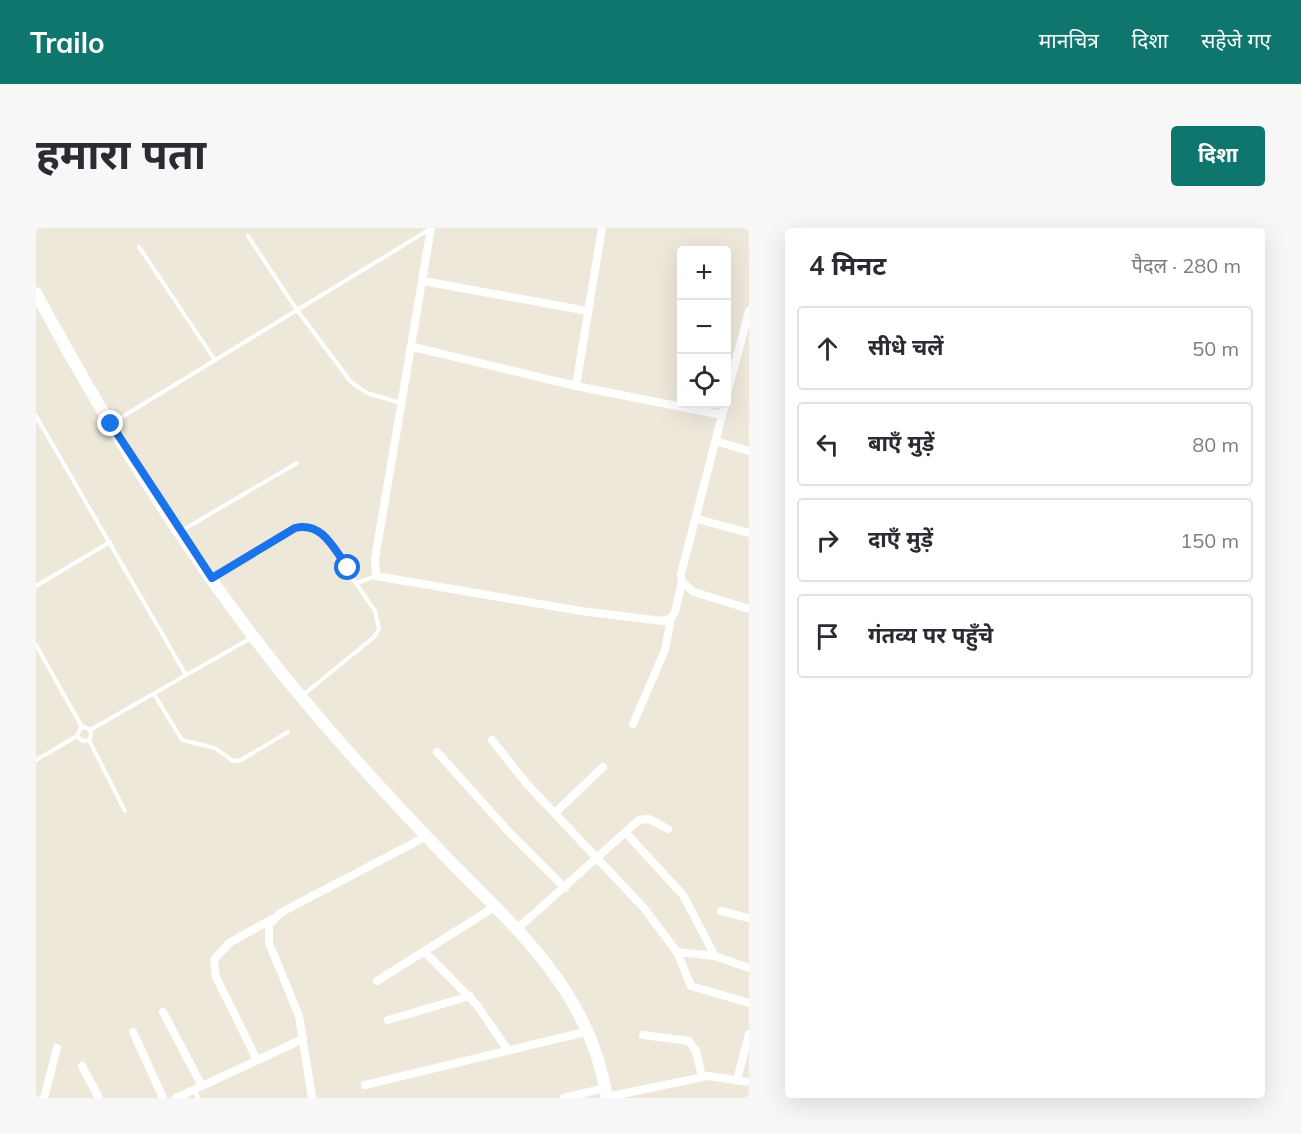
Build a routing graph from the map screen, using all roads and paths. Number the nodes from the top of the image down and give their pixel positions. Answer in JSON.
{"nodes":[{"id":1,"x":431,"y":228,"type":"edge"},
{"id":2,"x":602,"y":228,"type":"edge"},
{"id":3,"x":248,"y":236,"type":"dead end"},
{"id":4,"x":139,"y":247,"type":"dead end"},
{"id":5,"x":423,"y":281,"type":"junction"},
{"id":6,"x":36,"y":293,"type":"edge"},
{"id":7,"x":297,"y":310,"type":"junction"},
{"id":8,"x":588,"y":311,"type":"junction"},
{"id":9,"x":749,"y":311,"type":"edge"},
{"id":10,"x":745,"y":341,"type":"edge"},
{"id":11,"x":413,"y":347,"type":"junction"},
{"id":12,"x":215,"y":360,"type":"junction"},
{"id":13,"x":731,"y":383,"type":"edge"},
{"id":14,"x":576,"y":386,"type":"junction"},
{"id":15,"x":402,"y":404,"type":"junction"},
{"id":16,"x":724,"y":408,"type":"edge"},
{"id":17,"x":722,"y":415,"type":"junction"},
{"id":18,"x":36,"y":416,"type":"edge"},
{"id":19,"x":111,"y":424,"type":"junction"},
{"id":20,"x":716,"y":441,"type":"junction"},
{"id":21,"x":749,"y":451,"type":"edge"},
{"id":22,"x":297,"y":463,"type":"dead end"},
{"id":23,"x":697,"y":519,"type":"junction"},
{"id":24,"x":180,"y":531,"type":"junction"},
{"id":25,"x":749,"y":533,"type":"edge"},
{"id":26,"x":110,"y":542,"type":"junction"},
{"id":27,"x":376,"y":576,"type":"junction"},
{"id":28,"x":212,"y":578,"type":"junction"},
{"id":29,"x":682,"y":582,"type":"junction"},
{"id":30,"x":357,"y":583,"type":"junction"},
{"id":31,"x":36,"y":586,"type":"edge"},
{"id":32,"x":749,"y":609,"type":"edge"},
{"id":33,"x":671,"y":618,"type":"junction"},
{"id":34,"x":254,"y":636,"type":"junction"},
{"id":35,"x":36,"y":645,"type":"edge"},
{"id":36,"x":186,"y":675,"type":"junction"},
{"id":37,"x":154,"y":694,"type":"junction"},
{"id":38,"x":301,"y":696,"type":"junction"},
{"id":39,"x":633,"y":724,"type":"dead end"},
{"id":40,"x":82,"y":727,"type":"junction"},
{"id":41,"x":90,"y":730,"type":"junction"},
{"id":42,"x":288,"y":732,"type":"dead end"},
{"id":43,"x":77,"y":736,"type":"junction"},
{"id":44,"x":88,"y":740,"type":"junction"},
{"id":45,"x":492,"y":740,"type":"dead end"},
{"id":46,"x":437,"y":752,"type":"dead end"},
{"id":47,"x":36,"y":760,"type":"edge"},
{"id":48,"x":603,"y":767,"type":"dead end"},
{"id":49,"x":125,"y":811,"type":"dead end"},
{"id":50,"x":556,"y":812,"type":"junction"},
{"id":51,"x":668,"y":829,"type":"dead end"},
{"id":52,"x":626,"y":833,"type":"junction"},
{"id":53,"x":427,"y":836,"type":"junction"},
{"id":54,"x":598,"y":860,"type":"junction"},
{"id":55,"x":565,"y":888,"type":"junction"},
{"id":56,"x":496,"y":906,"type":"junction"},
{"id":57,"x":721,"y":911,"type":"dead end"},
{"id":58,"x":274,"y":918,"type":"junction"},
{"id":59,"x":749,"y":918,"type":"edge"},
{"id":60,"x":517,"y":929,"type":"junction"},
{"id":61,"x":425,"y":952,"type":"junction"},
{"id":62,"x":677,"y":952,"type":"junction"},
{"id":63,"x":715,"y":956,"type":"junction"},
{"id":64,"x":749,"y":968,"type":"edge"},
{"id":65,"x":377,"y":981,"type":"dead end"},
{"id":66,"x":470,"y":996,"type":"junction"},
{"id":67,"x":749,"y":1003,"type":"edge"},
{"id":68,"x":163,"y":1012,"type":"dead end"},
{"id":69,"x":388,"y":1020,"type":"dead end"},
{"id":70,"x":589,"y":1031,"type":"junction"},
{"id":71,"x":133,"y":1032,"type":"dead end"},
{"id":72,"x":749,"y":1034,"type":"edge"},
{"id":73,"x":643,"y":1035,"type":"dead end"},
{"id":74,"x":303,"y":1039,"type":"junction"},
{"id":75,"x":57,"y":1048,"type":"dead end"},
{"id":76,"x":507,"y":1049,"type":"junction"},
{"id":77,"x":257,"y":1060,"type":"junction"},
{"id":78,"x":82,"y":1066,"type":"dead end"},
{"id":79,"x":702,"y":1077,"type":"junction"},
{"id":80,"x":738,"y":1080,"type":"junction"},
{"id":81,"x":749,"y":1082,"type":"edge"},
{"id":82,"x":365,"y":1085,"type":"dead end"},
{"id":83,"x":198,"y":1091,"type":"edge"},
{"id":84,"x":606,"y":1094,"type":"edge"},
{"id":85,"x":44,"y":1098,"type":"edge"},
{"id":86,"x":99,"y":1098,"type":"edge"},
{"id":87,"x":163,"y":1098,"type":"edge"},
{"id":88,"x":176,"y":1098,"type":"edge"},
{"id":89,"x":312,"y":1098,"type":"edge"},
{"id":90,"x":564,"y":1098,"type":"edge"}],
"edges":[{"from":1,"to":5,"type":"street"},
{"from":1,"to":7,"type":"lane"},
{"from":2,"to":8,"type":"street"},
{"from":3,"to":7,"type":"lane"},
{"from":4,"to":12,"type":"lane"},
{"from":5,"to":8,"type":"street"},
{"from":5,"to":11,"type":"street"},
{"from":6,"to":19,"type":"street"},
{"from":7,"to":12,"type":"lane"},
{"from":7,"to":15,"type":"lane"},
{"from":8,"to":14,"type":"street"},
{"from":9,"to":10,"type":"street"},
{"from":10,"to":13,"type":"street"},
{"from":11,"to":14,"type":"street"},
{"from":11,"to":15,"type":"street"},
{"from":12,"to":19,"type":"lane"},
{"from":14,"to":17,"type":"street"},
{"from":15,"to":27,"type":"street"},
{"from":16,"to":17,"type":"street"},
{"from":17,"to":20,"type":"street"},
{"from":18,"to":26,"type":"lane"},
{"from":19,"to":24,"type":"street"},
{"from":20,"to":21,"type":"street"},
{"from":20,"to":23,"type":"street"},
{"from":22,"to":24,"type":"lane"},
{"from":23,"to":25,"type":"street"},
{"from":23,"to":29,"type":"street"},
{"from":24,"to":28,"type":"street"},
{"from":26,"to":31,"type":"lane"},
{"from":26,"to":36,"type":"lane"},
{"from":27,"to":30,"type":"lane"},
{"from":27,"to":33,"type":"street"},
{"from":28,"to":30,"type":"lane"},
{"from":28,"to":34,"type":"street"},
{"from":29,"to":32,"type":"street"},
{"from":29,"to":33,"type":"street"},
{"from":30,"to":38,"type":"lane"},
{"from":33,"to":39,"type":"street"},
{"from":34,"to":36,"type":"lane"},
{"from":34,"to":38,"type":"street"},
{"from":35,"to":40,"type":"lane"},
{"from":36,"to":37,"type":"lane"},
{"from":37,"to":41,"type":"lane"},
{"from":37,"to":42,"type":"lane"},
{"from":38,"to":53,"type":"street"},
{"from":40,"to":41,"type":"lane"},
{"from":40,"to":43,"type":"lane"},
{"from":41,"to":44,"type":"lane"},
{"from":43,"to":44,"type":"lane"},
{"from":43,"to":47,"type":"lane"},
{"from":44,"to":49,"type":"lane"},
{"from":45,"to":50,"type":"street"},
{"from":46,"to":55,"type":"street"},
{"from":48,"to":50,"type":"street"},
{"from":50,"to":54,"type":"street"},
{"from":51,"to":52,"type":"street"},
{"from":52,"to":54,"type":"street"},
{"from":52,"to":63,"type":"street"},
{"from":53,"to":56,"type":"street"},
{"from":53,"to":58,"type":"street"},
{"from":54,"to":55,"type":"street"},
{"from":54,"to":62,"type":"street"},
{"from":55,"to":60,"type":"street"},
{"from":56,"to":60,"type":"street"},
{"from":56,"to":61,"type":"street"},
{"from":57,"to":59,"type":"street"},
{"from":58,"to":74,"type":"street"},
{"from":58,"to":77,"type":"street"},
{"from":60,"to":70,"type":"street"},
{"from":61,"to":65,"type":"street"},
{"from":61,"to":66,"type":"street"},
{"from":62,"to":63,"type":"street"},
{"from":62,"to":67,"type":"street"},
{"from":63,"to":64,"type":"street"},
{"from":66,"to":69,"type":"street"},
{"from":66,"to":76,"type":"street"},
{"from":68,"to":83,"type":"street"},
{"from":70,"to":76,"type":"street"},
{"from":70,"to":84,"type":"street"},
{"from":71,"to":87,"type":"street"},
{"from":72,"to":80,"type":"street"},
{"from":73,"to":79,"type":"street"},
{"from":74,"to":77,"type":"street"},
{"from":74,"to":89,"type":"street"},
{"from":75,"to":85,"type":"street"},
{"from":76,"to":82,"type":"street"},
{"from":77,"to":83,"type":"street"},
{"from":78,"to":86,"type":"street"},
{"from":79,"to":80,"type":"street"},
{"from":79,"to":84,"type":"street"},
{"from":80,"to":81,"type":"street"},
{"from":83,"to":88,"type":"street"},
{"from":84,"to":90,"type":"street"}]}
